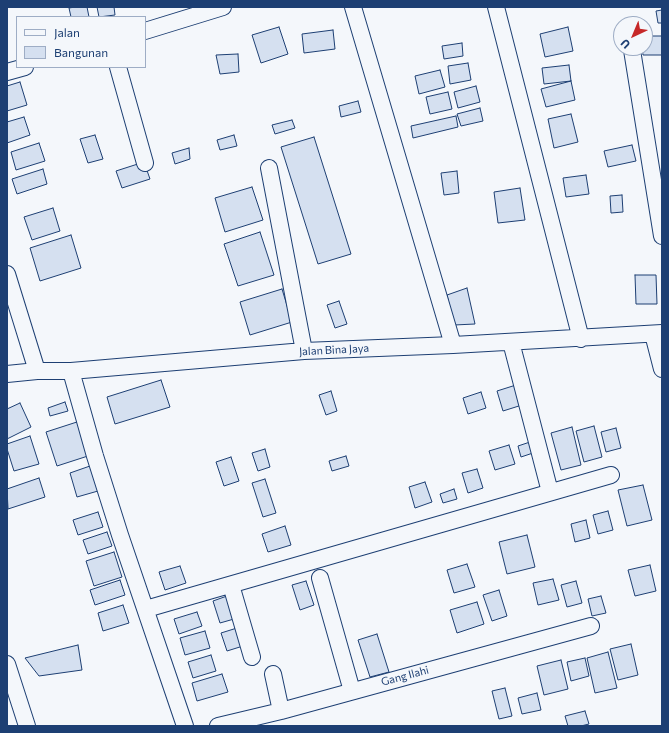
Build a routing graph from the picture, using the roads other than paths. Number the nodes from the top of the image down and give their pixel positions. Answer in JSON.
{"nodes":[{"id":1,"x":223,"y":7,"type":"edge"},
{"id":2,"x":353,"y":7,"type":"edge"},
{"id":3,"x":496,"y":7,"type":"edge"},
{"id":4,"x":146,"y":30,"type":"edge"},
{"id":5,"x":633,"y":56,"type":"edge"},
{"id":6,"x":21,"y":68,"type":"edge"},
{"id":7,"x":118,"y":68,"type":"edge"},
{"id":8,"x":7,"y":72,"type":"edge"},
{"id":9,"x":146,"y":163,"type":"dead end"},
{"id":10,"x":269,"y":168,"type":"dead end"},
{"id":11,"x":662,"y":236,"type":"edge"},
{"id":12,"x":7,"y":274,"type":"edge"},
{"id":13,"x":657,"y":334,"type":"edge"},
{"id":14,"x":581,"y":338,"type":"junction"},
{"id":15,"x":512,"y":342,"type":"junction"},
{"id":16,"x":453,"y":345,"type":"junction"},
{"id":17,"x":304,"y":351,"type":"junction"},
{"id":18,"x":662,"y":369,"type":"edge"},
{"id":19,"x":36,"y":371,"type":"junction"},
{"id":20,"x":71,"y":371,"type":"junction"},
{"id":21,"x":7,"y":374,"type":"edge"},
{"id":22,"x":611,"y":475,"type":"dead end"},
{"id":23,"x":550,"y":492,"type":"junction"},
{"id":24,"x":320,"y":578,"type":"dead end"},
{"id":25,"x":231,"y":585,"type":"junction"},
{"id":26,"x":146,"y":610,"type":"junction"},
{"id":27,"x":591,"y":626,"type":"dead end"},
{"id":28,"x":252,"y":657,"type":"dead end"},
{"id":29,"x":7,"y":664,"type":"edge"},
{"id":30,"x":274,"y":674,"type":"dead end"},
{"id":31,"x":352,"y":691,"type":"junction"},
{"id":32,"x":281,"y":711,"type":"junction"},
{"id":33,"x":27,"y":726,"type":"edge"},
{"id":34,"x":185,"y":726,"type":"edge"},
{"id":35,"x":218,"y":726,"type":"edge"}],
"edges":[{"from":1,"to":4,"type":"street"},
{"from":2,"to":16,"type":"street"},
{"from":3,"to":14,"type":"street"},
{"from":5,"to":11,"type":"street"},
{"from":6,"to":8,"type":"street"},
{"from":7,"to":9,"type":"street"},
{"from":10,"to":17,"type":"street"},
{"from":12,"to":19,"type":"street"},
{"from":13,"to":14,"type":"street","name":"Jalan Bina Jaya"},
{"from":13,"to":18,"type":"street"},
{"from":14,"to":15,"type":"street","name":"Jalan Bina Jaya"},
{"from":15,"to":16,"type":"street","name":"Jalan Bina Jaya"},
{"from":15,"to":23,"type":"street"},
{"from":16,"to":17,"type":"street","name":"Jalan Bina Jaya"},
{"from":17,"to":20,"type":"street","name":"Jalan Bina Jaya"},
{"from":19,"to":20,"type":"street","name":"Jalan Bina Jaya"},
{"from":19,"to":21,"type":"street","name":"Jalan Bina Jaya"},
{"from":20,"to":26,"type":"street"},
{"from":22,"to":23,"type":"street"},
{"from":23,"to":25,"type":"street"},
{"from":24,"to":31,"type":"street"},
{"from":25,"to":26,"type":"street"},
{"from":25,"to":28,"type":"street"},
{"from":26,"to":34,"type":"street"},
{"from":27,"to":31,"type":"street","name":"Gang Ilahi"},
{"from":29,"to":33,"type":"street"},
{"from":30,"to":32,"type":"street"},
{"from":31,"to":32,"type":"street","name":"Gang Ilahi"},
{"from":32,"to":35,"type":"street","name":"Gang Ilahi"}]}
